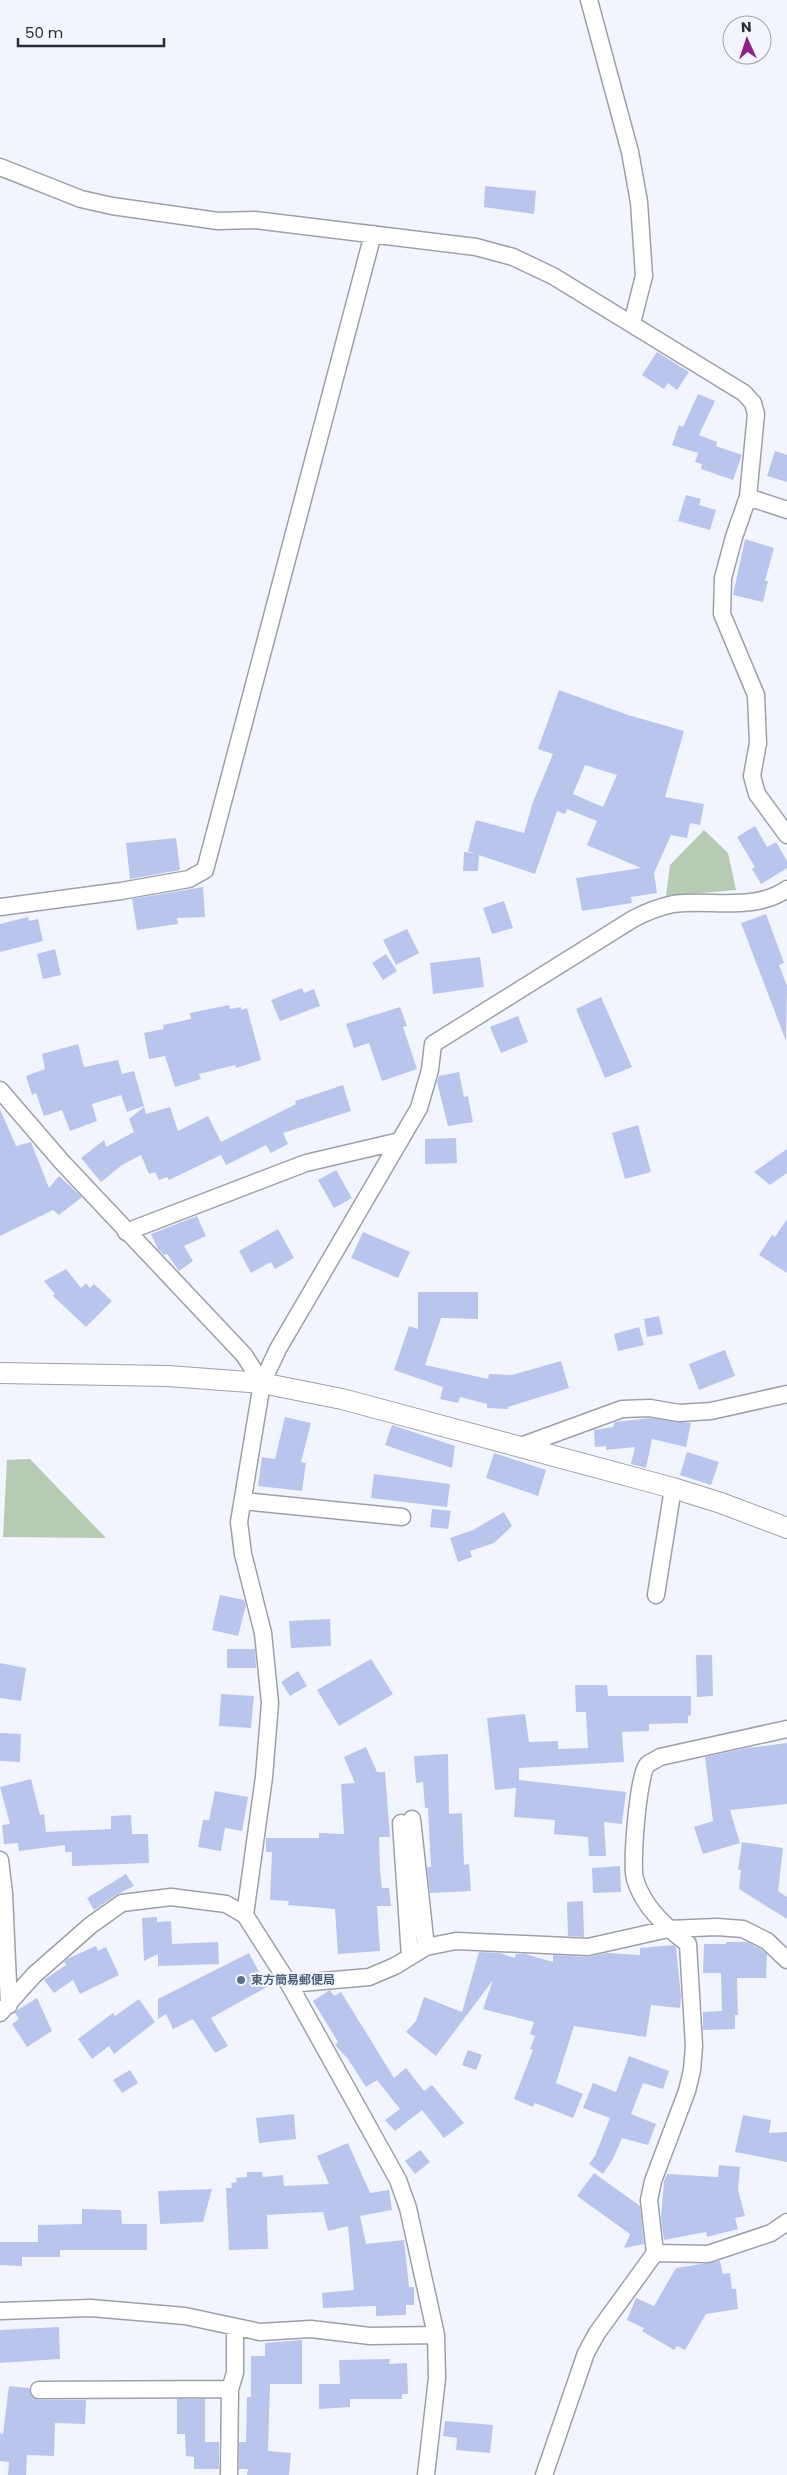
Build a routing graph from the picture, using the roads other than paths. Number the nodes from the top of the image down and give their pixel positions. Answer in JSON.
{"nodes":[{"id":1,"x":589,"y":0,"type":"edge"},
{"id":2,"x":0,"y":167,"type":"edge"},
{"id":3,"x":373,"y":234,"type":"junction"},
{"id":4,"x":632,"y":323,"type":"junction"},
{"id":5,"x":748,"y":497,"type":"junction"},
{"id":6,"x":787,"y":510,"type":"edge"},
{"id":7,"x":787,"y":834,"type":"edge"},
{"id":8,"x":787,"y":890,"type":"edge"},
{"id":9,"x":0,"y":907,"type":"edge"},
{"id":10,"x":0,"y":1090,"type":"edge"},
{"id":11,"x":400,"y":1141,"type":"junction"},
{"id":12,"x":126,"y":1232,"type":"junction"},
{"id":13,"x":0,"y":1373,"type":"edge"},
{"id":14,"x":262,"y":1383,"type":"junction"},
{"id":15,"x":787,"y":1394,"type":"edge"},
{"id":16,"x":518,"y":1447,"type":"junction"},
{"id":17,"x":673,"y":1488,"type":"junction"},
{"id":18,"x":243,"y":1501,"type":"junction"},
{"id":19,"x":402,"y":1517,"type":"dead end"},
{"id":20,"x":787,"y":1528,"type":"edge"},
{"id":21,"x":656,"y":1595,"type":"dead end"},
{"id":22,"x":787,"y":1729,"type":"edge"},
{"id":23,"x":0,"y":1860,"type":"edge"},
{"id":24,"x":245,"y":1915,"type":"junction"},
{"id":25,"x":668,"y":1929,"type":"junction"},
{"id":26,"x":426,"y":1947,"type":"junction"},
{"id":27,"x":410,"y":1957,"type":"junction"},
{"id":28,"x":787,"y":1960,"type":"edge"},
{"id":29,"x":289,"y":1984,"type":"junction"},
{"id":30,"x":4,"y":2009,"type":"edge"},
{"id":31,"x":787,"y":2222,"type":"edge"},
{"id":32,"x":656,"y":2253,"type":"junction"},
{"id":33,"x":0,"y":2311,"type":"edge"},
{"id":34,"x":235,"y":2328,"type":"junction"},
{"id":35,"x":436,"y":2335,"type":"junction"},
{"id":36,"x":230,"y":2388,"type":"junction"},
{"id":37,"x":39,"y":2390,"type":"dead end"},
{"id":38,"x":228,"y":2475,"type":"edge"},
{"id":39,"x":426,"y":2475,"type":"edge"},
{"id":40,"x":544,"y":2475,"type":"edge"}],
"edges":[{"from":1,"to":4,"type":"street"},
{"from":2,"to":3,"type":"street"},
{"from":3,"to":4,"type":"street"},
{"from":3,"to":9,"type":"street"},
{"from":4,"to":5,"type":"street"},
{"from":5,"to":6,"type":"street"},
{"from":5,"to":7,"type":"street"},
{"from":8,"to":11,"type":"street"},
{"from":10,"to":12,"type":"street"},
{"from":11,"to":12,"type":"street"},
{"from":11,"to":14,"type":"street"},
{"from":12,"to":14,"type":"street"},
{"from":13,"to":14,"type":"street"},
{"from":14,"to":16,"type":"street"},
{"from":14,"to":18,"type":"street"},
{"from":15,"to":16,"type":"street"},
{"from":16,"to":17,"type":"street"},
{"from":17,"to":20,"type":"street"},
{"from":17,"to":21,"type":"street"},
{"from":18,"to":19,"type":"street"},
{"from":18,"to":24,"type":"street"},
{"from":22,"to":25,"type":"street"},
{"from":23,"to":30,"type":"street"},
{"from":24,"to":29,"type":"street"},
{"from":24,"to":30,"type":"street"},
{"from":25,"to":26,"type":"street"},
{"from":25,"to":28,"type":"street"},
{"from":25,"to":32,"type":"street"},
{"from":26,"to":27,"type":"street"},
{"from":26,"to":27,"type":"street"},
{"from":27,"to":29,"type":"street"},
{"from":29,"to":35,"type":"street"},
{"from":31,"to":32,"type":"street"},
{"from":32,"to":40,"type":"street"},
{"from":33,"to":34,"type":"street"},
{"from":34,"to":35,"type":"street"},
{"from":34,"to":36,"type":"street"},
{"from":35,"to":39,"type":"street"},
{"from":36,"to":37,"type":"street"},
{"from":36,"to":38,"type":"street"}]}
